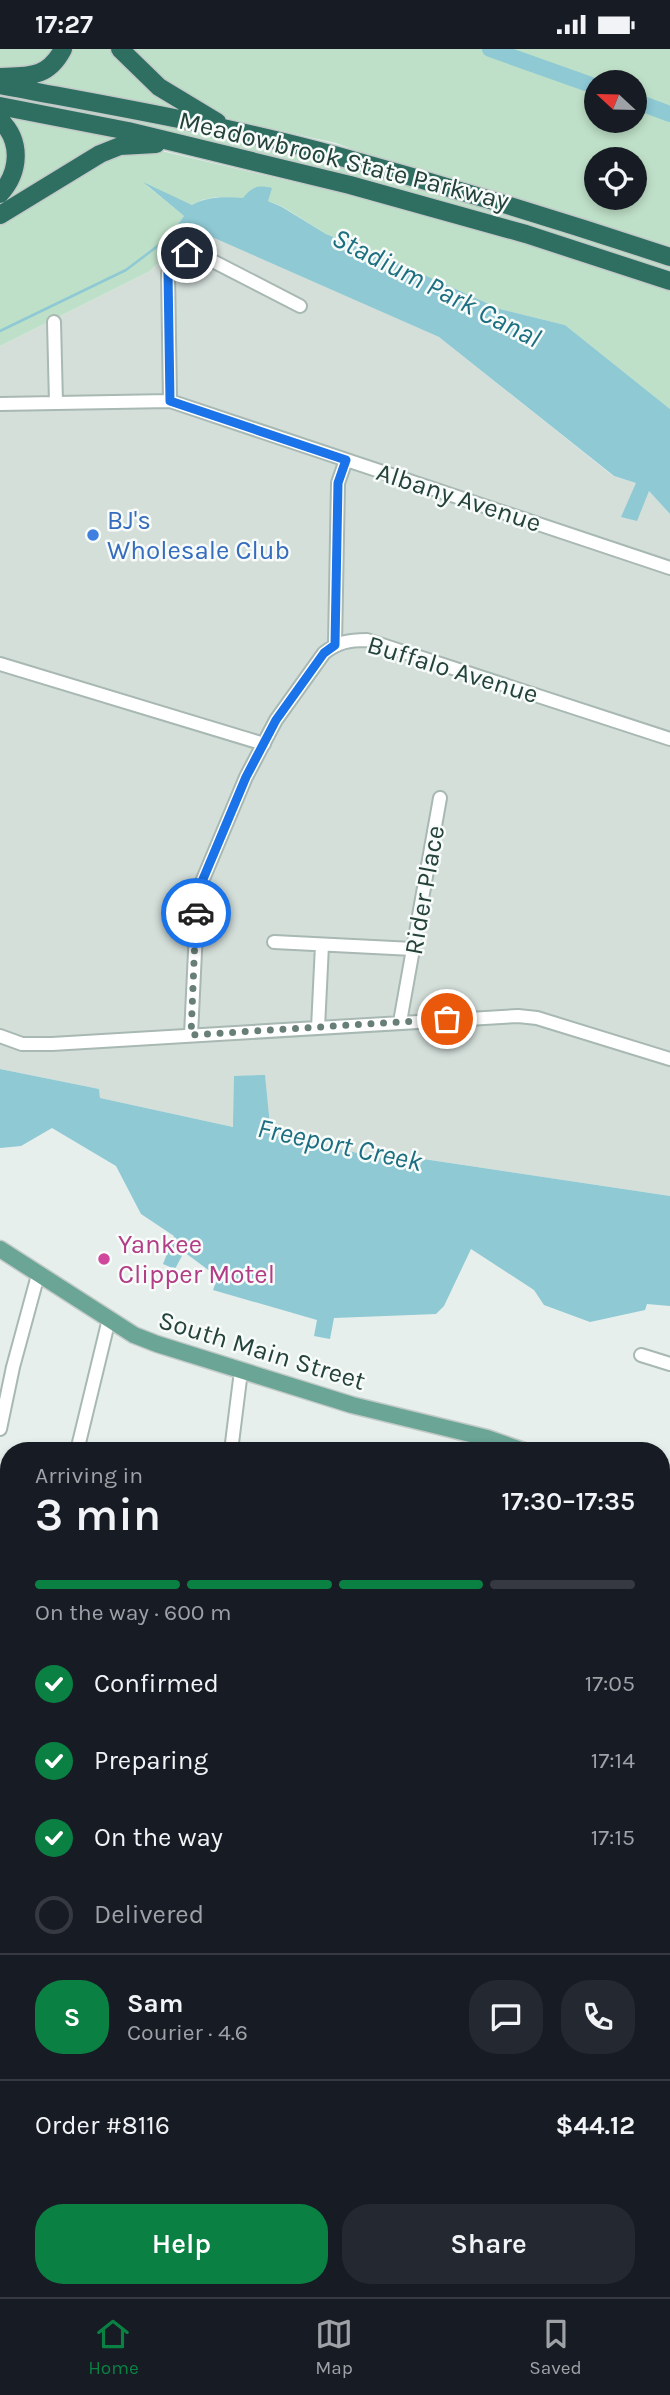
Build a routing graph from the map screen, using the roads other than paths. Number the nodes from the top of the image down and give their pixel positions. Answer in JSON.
{"nodes":[{"id":1,"x":63,"y":49,"type":"edge"},
{"id":2,"x":120,"y":49,"type":"edge"},
{"id":3,"x":0,"y":77,"type":"edge"},
{"id":4,"x":0,"y":85,"type":"edge"},
{"id":5,"x":0,"y":106,"type":"edge"},
{"id":6,"x":0,"y":120,"type":"edge"},
{"id":7,"x":233,"y":130,"type":"junction"},
{"id":8,"x":170,"y":143,"type":"junction"},
{"id":9,"x":0,"y":194,"type":"edge"},
{"id":10,"x":0,"y":215,"type":"edge"},
{"id":11,"x":670,"y":257,"type":"edge"},
{"id":12,"x":670,"y":281,"type":"edge"},
{"id":13,"x":300,"y":306,"type":"dead end"},
{"id":14,"x":54,"y":322,"type":"dead end"},
{"id":15,"x":170,"y":401,"type":"junction"},
{"id":16,"x":56,"y":403,"type":"junction"},
{"id":17,"x":0,"y":404,"type":"edge"},
{"id":18,"x":346,"y":460,"type":"junction"},
{"id":19,"x":670,"y":568,"type":"edge"},
{"id":20,"x":335,"y":645,"type":"junction"},
{"id":21,"x":0,"y":664,"type":"edge"},
{"id":22,"x":670,"y":739,"type":"edge"},
{"id":23,"x":264,"y":744,"type":"junction"},
{"id":24,"x":440,"y":798,"type":"dead end"},
{"id":25,"x":274,"y":942,"type":"dead end"},
{"id":26,"x":322,"y":944,"type":"junction"},
{"id":27,"x":413,"y":949,"type":"junction"},
{"id":28,"x":400,"y":1023,"type":"junction"},
{"id":29,"x":318,"y":1028,"type":"junction"},
{"id":30,"x":191,"y":1035,"type":"junction"},
{"id":31,"x":0,"y":1036,"type":"edge"},
{"id":32,"x":670,"y":1059,"type":"edge"},
{"id":33,"x":0,"y":1249,"type":"edge"},
{"id":34,"x":38,"y":1275,"type":"junction"},
{"id":35,"x":109,"y":1319,"type":"junction"},
{"id":36,"x":640,"y":1355,"type":"dead end"},
{"id":37,"x":670,"y":1364,"type":"edge"},
{"id":38,"x":240,"y":1371,"type":"junction"},
{"id":39,"x":0,"y":1429,"type":"edge"},
{"id":40,"x":79,"y":1442,"type":"edge"},
{"id":41,"x":232,"y":1442,"type":"edge"},
{"id":42,"x":495,"y":1442,"type":"edge"}],
"edges":[{"from":1,"to":3,"type":"highway"},
{"from":2,"to":7,"type":"highway"},
{"from":4,"to":7,"type":"highway","name":"Meadowbrook State Parkway"},
{"from":5,"to":8,"type":"highway","name":"Meadowbrook State Parkway"},
{"from":6,"to":9,"type":"highway"},
{"from":7,"to":11,"type":"highway","name":"Meadowbrook State Parkway"},
{"from":8,"to":10,"type":"highway"},
{"from":8,"to":12,"type":"highway","name":"Meadowbrook State Parkway"},
{"from":13,"to":15,"type":"street"},
{"from":14,"to":16,"type":"street"},
{"from":15,"to":16,"type":"street","name":"Albany Avenue"},
{"from":15,"to":18,"type":"street","name":"Albany Avenue"},
{"from":16,"to":17,"type":"street","name":"Albany Avenue"},
{"from":18,"to":19,"type":"street","name":"Albany Avenue"},
{"from":18,"to":20,"type":"street"},
{"from":20,"to":22,"type":"street","name":"Buffalo Avenue"},
{"from":20,"to":23,"type":"street","name":"Buffalo Avenue"},
{"from":21,"to":23,"type":"street"},
{"from":23,"to":30,"type":"street","name":"Buffalo Avenue"},
{"from":24,"to":27,"type":"street","name":"Rider Place"},
{"from":25,"to":26,"type":"street"},
{"from":26,"to":27,"type":"street"},
{"from":26,"to":29,"type":"street"},
{"from":27,"to":28,"type":"street","name":"Rider Place"},
{"from":28,"to":29,"type":"street"},
{"from":28,"to":32,"type":"street"},
{"from":29,"to":30,"type":"street"},
{"from":30,"to":31,"type":"street"},
{"from":33,"to":34,"type":"main road","name":"South Main Street"},
{"from":34,"to":35,"type":"main road","name":"South Main Street"},
{"from":34,"to":39,"type":"street"},
{"from":35,"to":38,"type":"main road","name":"South Main Street"},
{"from":35,"to":40,"type":"street"},
{"from":36,"to":37,"type":"street"},
{"from":38,"to":41,"type":"street"},
{"from":38,"to":42,"type":"main road","name":"South Main Street"}]}
